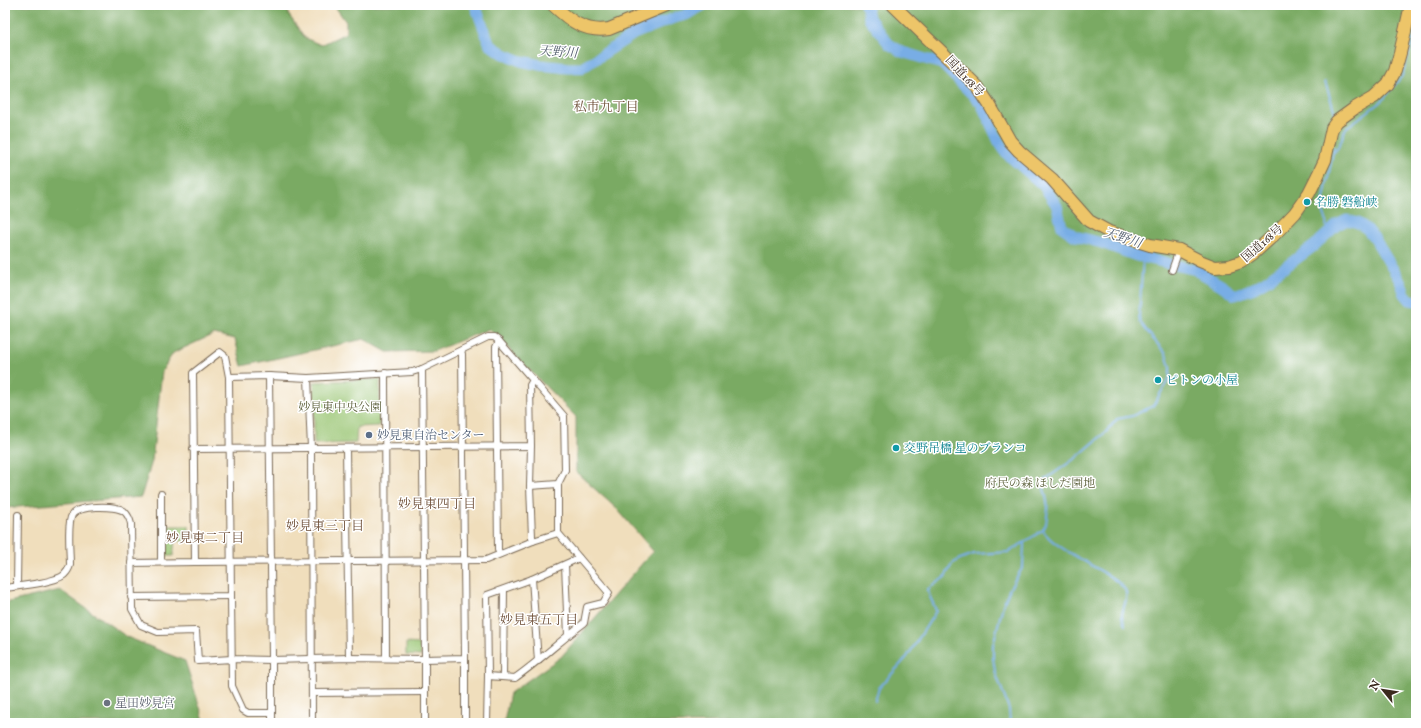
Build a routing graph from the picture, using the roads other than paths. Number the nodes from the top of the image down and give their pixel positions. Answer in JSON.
{"nodes":[{"id":1,"x":553,"y":5,"type":"edge"},
{"id":2,"x":667,"y":5,"type":"edge"},
{"id":3,"x":893,"y":5,"type":"edge"},
{"id":4,"x":1411,"y":5,"type":"edge"},
{"id":5,"x":1178,"y":252,"type":"junction"},
{"id":6,"x":1172,"y":270,"type":"dead end"},
{"id":7,"x":499,"y":341,"type":"junction"},
{"id":8,"x":460,"y":351,"type":"junction"},
{"id":9,"x":422,"y":370,"type":"junction"},
{"id":10,"x":385,"y":373,"type":"junction"},
{"id":11,"x":269,"y":376,"type":"junction"},
{"id":12,"x":229,"y":377,"type":"junction"},
{"id":13,"x":308,"y":378,"type":"junction"},
{"id":14,"x":533,"y":380,"type":"junction"},
{"id":15,"x":531,"y":446,"type":"junction"},
{"id":16,"x":423,"y":447,"type":"junction"},
{"id":17,"x":463,"y":447,"type":"junction"},
{"id":18,"x":497,"y":447,"type":"junction"},
{"id":19,"x":270,"y":448,"type":"junction"},
{"id":20,"x":311,"y":448,"type":"junction"},
{"id":21,"x":346,"y":448,"type":"junction"},
{"id":22,"x":384,"y":448,"type":"junction"},
{"id":23,"x":193,"y":449,"type":"junction"},
{"id":24,"x":229,"y":449,"type":"junction"},
{"id":25,"x":558,"y":484,"type":"junction"},
{"id":26,"x":530,"y":486,"type":"junction"},
{"id":27,"x":161,"y":494,"type":"dead end"},
{"id":28,"x":18,"y":515,"type":"dead end"},
{"id":29,"x":558,"y":533,"type":"junction"},
{"id":30,"x":533,"y":541,"type":"junction"},
{"id":31,"x":500,"y":554,"type":"junction"},
{"id":32,"x":579,"y":558,"type":"junction"},
{"id":33,"x":386,"y":560,"type":"junction"},
{"id":34,"x":348,"y":561,"type":"junction"},
{"id":35,"x":423,"y":561,"type":"junction"},
{"id":36,"x":464,"y":561,"type":"junction"},
{"id":37,"x":161,"y":562,"type":"junction"},
{"id":38,"x":195,"y":562,"type":"junction"},
{"id":39,"x":231,"y":562,"type":"junction"},
{"id":40,"x":272,"y":562,"type":"junction"},
{"id":41,"x":310,"y":562,"type":"junction"},
{"id":42,"x":131,"y":563,"type":"junction"},
{"id":43,"x":565,"y":565,"type":"junction"},
{"id":44,"x":532,"y":580,"type":"junction"},
{"id":45,"x":17,"y":586,"type":"junction"},
{"id":46,"x":5,"y":588,"type":"edge"},
{"id":47,"x":504,"y":590,"type":"junction"},
{"id":48,"x":231,"y":596,"type":"junction"},
{"id":49,"x":131,"y":597,"type":"junction"},
{"id":50,"x":568,"y":635,"type":"junction"},
{"id":51,"x":349,"y":658,"type":"junction"},
{"id":52,"x":386,"y":658,"type":"junction"},
{"id":53,"x":465,"y":658,"type":"junction"},
{"id":54,"x":232,"y":659,"type":"junction"},
{"id":55,"x":425,"y":659,"type":"junction"},
{"id":56,"x":272,"y":660,"type":"junction"},
{"id":57,"x":312,"y":660,"type":"junction"},
{"id":58,"x":538,"y":661,"type":"junction"},
{"id":59,"x":488,"y":676,"type":"junction"},
{"id":60,"x":503,"y":677,"type":"junction"},
{"id":61,"x":425,"y":692,"type":"junction"},
{"id":62,"x":312,"y":693,"type":"junction"},
{"id":63,"x":272,"y":713,"type":"junction"},
{"id":64,"x":272,"y":723,"type":"edge"},
{"id":65,"x":312,"y":723,"type":"edge"},
{"id":66,"x":425,"y":723,"type":"edge"},
{"id":67,"x":465,"y":723,"type":"edge"},
{"id":68,"x":487,"y":723,"type":"edge"}],
"edges":[{"from":1,"to":2,"type":"highway"},
{"from":3,"to":5,"type":"highway","name":"国道168号"},
{"from":4,"to":5,"type":"highway","name":"国道168号"},
{"from":5,"to":6,"type":"street"},
{"from":7,"to":8,"type":"street"},
{"from":7,"to":14,"type":"street"},
{"from":7,"to":18,"type":"street"},
{"from":8,"to":9,"type":"street"},
{"from":8,"to":17,"type":"street"},
{"from":9,"to":10,"type":"street"},
{"from":9,"to":16,"type":"street"},
{"from":10,"to":13,"type":"street"},
{"from":10,"to":22,"type":"street"},
{"from":11,"to":12,"type":"street"},
{"from":11,"to":13,"type":"street"},
{"from":11,"to":19,"type":"street"},
{"from":12,"to":23,"type":"street"},
{"from":12,"to":24,"type":"street"},
{"from":13,"to":20,"type":"street"},
{"from":14,"to":15,"type":"street"},
{"from":14,"to":25,"type":"street"},
{"from":15,"to":18,"type":"street"},
{"from":15,"to":26,"type":"street"},
{"from":16,"to":17,"type":"street"},
{"from":16,"to":22,"type":"street"},
{"from":16,"to":35,"type":"street"},
{"from":17,"to":18,"type":"street"},
{"from":17,"to":36,"type":"street"},
{"from":18,"to":31,"type":"street"},
{"from":19,"to":20,"type":"street"},
{"from":19,"to":24,"type":"street"},
{"from":19,"to":40,"type":"street"},
{"from":20,"to":21,"type":"street"},
{"from":20,"to":41,"type":"street"},
{"from":21,"to":22,"type":"street"},
{"from":21,"to":34,"type":"street"},
{"from":22,"to":33,"type":"street"},
{"from":23,"to":24,"type":"street"},
{"from":23,"to":38,"type":"street"},
{"from":24,"to":39,"type":"street"},
{"from":25,"to":26,"type":"street"},
{"from":25,"to":29,"type":"street"},
{"from":26,"to":30,"type":"street"},
{"from":27,"to":37,"type":"street"},
{"from":28,"to":45,"type":"street"},
{"from":29,"to":30,"type":"street"},
{"from":29,"to":32,"type":"street"},
{"from":30,"to":31,"type":"street"},
{"from":31,"to":36,"type":"street"},
{"from":32,"to":43,"type":"street"},
{"from":32,"to":50,"type":"street"},
{"from":33,"to":34,"type":"street"},
{"from":33,"to":35,"type":"street"},
{"from":33,"to":52,"type":"street"},
{"from":34,"to":41,"type":"street"},
{"from":34,"to":51,"type":"street"},
{"from":35,"to":36,"type":"street"},
{"from":35,"to":55,"type":"street"},
{"from":36,"to":53,"type":"street"},
{"from":37,"to":38,"type":"street"},
{"from":37,"to":42,"type":"street"},
{"from":38,"to":39,"type":"street"},
{"from":39,"to":40,"type":"street"},
{"from":39,"to":48,"type":"street"},
{"from":40,"to":41,"type":"street"},
{"from":40,"to":56,"type":"street"},
{"from":41,"to":57,"type":"street"},
{"from":42,"to":45,"type":"street"},
{"from":42,"to":49,"type":"street"},
{"from":43,"to":44,"type":"street"},
{"from":43,"to":50,"type":"street"},
{"from":44,"to":47,"type":"street"},
{"from":44,"to":58,"type":"street"},
{"from":45,"to":46,"type":"street"},
{"from":47,"to":59,"type":"street"},
{"from":47,"to":60,"type":"street"},
{"from":48,"to":49,"type":"street"},
{"from":48,"to":54,"type":"street"},
{"from":49,"to":54,"type":"street"},
{"from":50,"to":58,"type":"street"},
{"from":51,"to":52,"type":"street"},
{"from":51,"to":57,"type":"street"},
{"from":52,"to":55,"type":"street"},
{"from":53,"to":55,"type":"street"},
{"from":53,"to":67,"type":"street"},
{"from":54,"to":56,"type":"street"},
{"from":54,"to":63,"type":"street"},
{"from":55,"to":61,"type":"street"},
{"from":56,"to":57,"type":"street"},
{"from":56,"to":63,"type":"street"},
{"from":57,"to":62,"type":"street"},
{"from":58,"to":60,"type":"street"},
{"from":59,"to":60,"type":"street"},
{"from":59,"to":68,"type":"street"},
{"from":61,"to":62,"type":"street"},
{"from":61,"to":66,"type":"street"},
{"from":62,"to":65,"type":"street"},
{"from":63,"to":64,"type":"street"}]}
